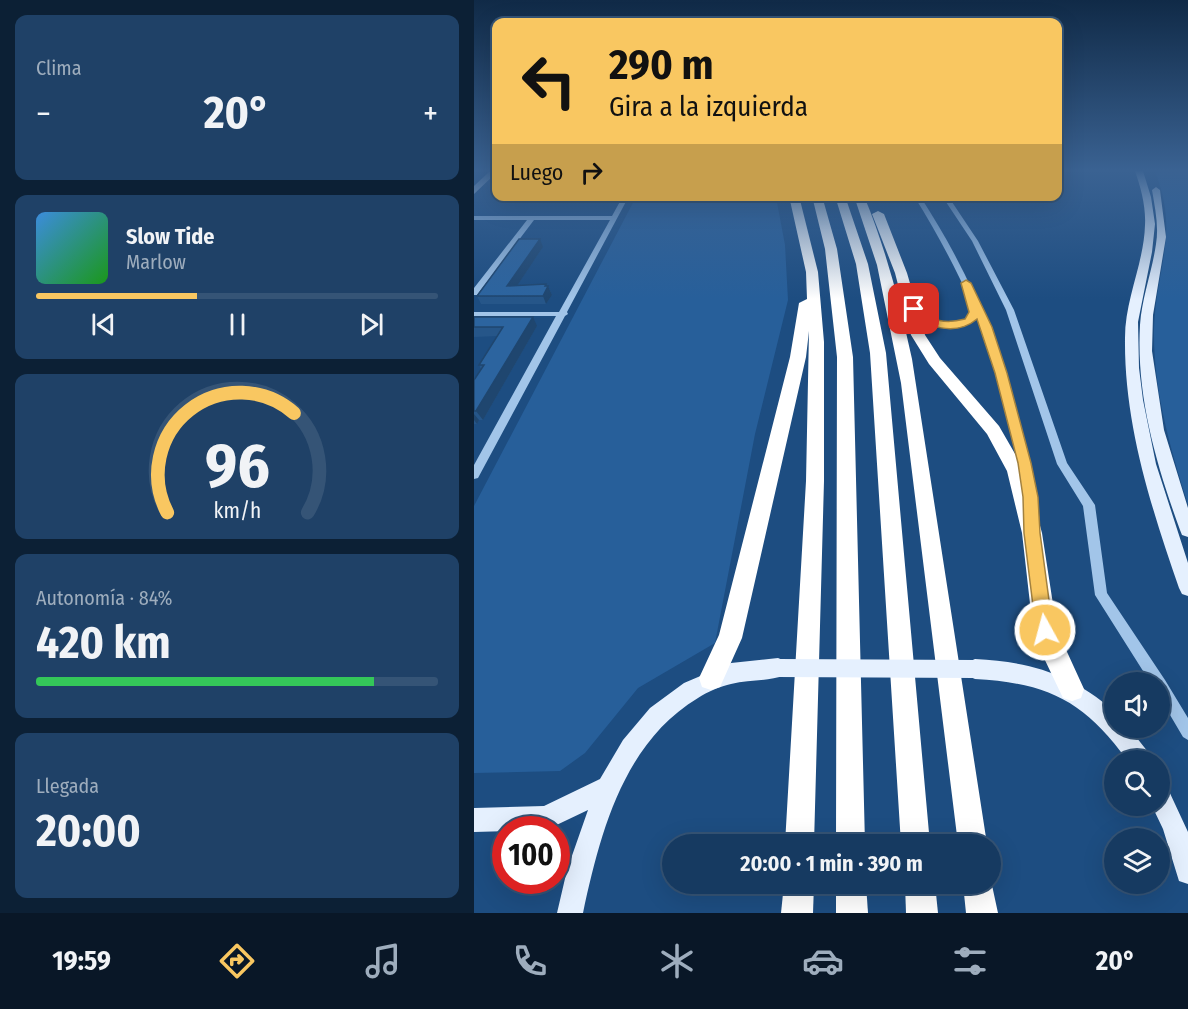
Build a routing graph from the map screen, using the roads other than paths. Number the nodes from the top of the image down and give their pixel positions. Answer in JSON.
{"nodes":[{"id":1,"x":616,"y":214,"type":"edge"},
{"id":2,"x":799,"y":214,"type":"edge"},
{"id":3,"x":822,"y":214,"type":"edge"},
{"id":4,"x":846,"y":214,"type":"edge"},
{"id":5,"x":866,"y":214,"type":"edge"},
{"id":6,"x":876,"y":214,"type":"edge"},
{"id":7,"x":928,"y":214,"type":"edge"},
{"id":8,"x":957,"y":214,"type":"edge"},
{"id":9,"x":1148,"y":214,"type":"edge"},
{"id":10,"x":1159,"y":214,"type":"edge"},
{"id":11,"x":474,"y":218,"type":"edge"},
{"id":12,"x":532,"y":218,"type":"junction"},
{"id":13,"x":614,"y":218,"type":"junction"},
{"id":14,"x":806,"y":239,"type":"junction"},
{"id":15,"x":966,"y":283,"type":"junction"},
{"id":16,"x":906,"y":292,"type":"junction"},
{"id":17,"x":474,"y":294,"type":"edge"},
{"id":18,"x":474,"y":314,"type":"edge"},
{"id":19,"x":564,"y":314,"type":"junction"},
{"id":20,"x":474,"y":475,"type":"edge"},
{"id":21,"x":1188,"y":530,"type":"edge"},
{"id":22,"x":1032,"y":533,"type":"junction"},
{"id":23,"x":1188,"y":588,"type":"edge"},
{"id":24,"x":1151,"y":672,"type":"edge"},
{"id":25,"x":711,"y":678,"type":"junction"},
{"id":26,"x":1072,"y":689,"type":"junction"},
{"id":27,"x":1170,"y":702,"type":"edge"},
{"id":28,"x":1188,"y":732,"type":"edge"},
{"id":29,"x":1132,"y":750,"type":"edge"},
{"id":30,"x":605,"y":789,"type":"junction"},
{"id":31,"x":1169,"y":816,"type":"edge"},
{"id":32,"x":474,"y":820,"type":"edge"},
{"id":33,"x":800,"y":834,"type":"edge"},
{"id":34,"x":851,"y":834,"type":"edge"},
{"id":35,"x":915,"y":834,"type":"edge"},
{"id":36,"x":972,"y":834,"type":"edge"},
{"id":37,"x":1188,"y":872,"type":"edge"},
{"id":38,"x":798,"y":894,"type":"edge"},
{"id":39,"x":851,"y":894,"type":"edge"},
{"id":40,"x":921,"y":894,"type":"edge"},
{"id":41,"x":979,"y":894,"type":"edge"},
{"id":42,"x":570,"y":913,"type":"edge"},
{"id":43,"x":797,"y":913,"type":"edge"},
{"id":44,"x":852,"y":913,"type":"edge"},
{"id":45,"x":922,"y":913,"type":"edge"},
{"id":46,"x":982,"y":913,"type":"edge"}],
"edges":[{"from":1,"to":13,"type":"street"},
{"from":2,"to":14,"type":"highway"},
{"from":3,"to":34,"type":"highway"},
{"from":4,"to":35,"type":"highway"},
{"from":5,"to":36,"type":"highway"},
{"from":6,"to":16,"type":"highway"},
{"from":7,"to":15,"type":"street"},
{"from":8,"to":24,"type":"street"},
{"from":9,"to":23,"type":"main road"},
{"from":10,"to":21,"type":"main road"},
{"from":11,"to":12,"type":"street"},
{"from":12,"to":13,"type":"street"},
{"from":12,"to":17,"type":"street"},
{"from":13,"to":19,"type":"street"},
{"from":14,"to":25,"type":"highway"},
{"from":14,"to":33,"type":"highway"},
{"from":15,"to":16,"type":"street"},
{"from":15,"to":22,"type":"street"},
{"from":16,"to":22,"type":"highway"},
{"from":18,"to":19,"type":"street"},
{"from":19,"to":20,"type":"street"},
{"from":22,"to":26,"type":"highway"},
{"from":25,"to":26,"type":"main road","bridge":true},
{"from":25,"to":30,"type":"main road"},
{"from":26,"to":29,"type":"main road"},
{"from":27,"to":28,"type":"street"},
{"from":30,"to":32,"type":"main road"},
{"from":30,"to":42,"type":"main road"},
{"from":31,"to":37,"type":"main road"},
{"from":38,"to":43,"type":"highway"},
{"from":39,"to":44,"type":"highway"},
{"from":40,"to":45,"type":"highway"},
{"from":41,"to":46,"type":"highway"}]}
